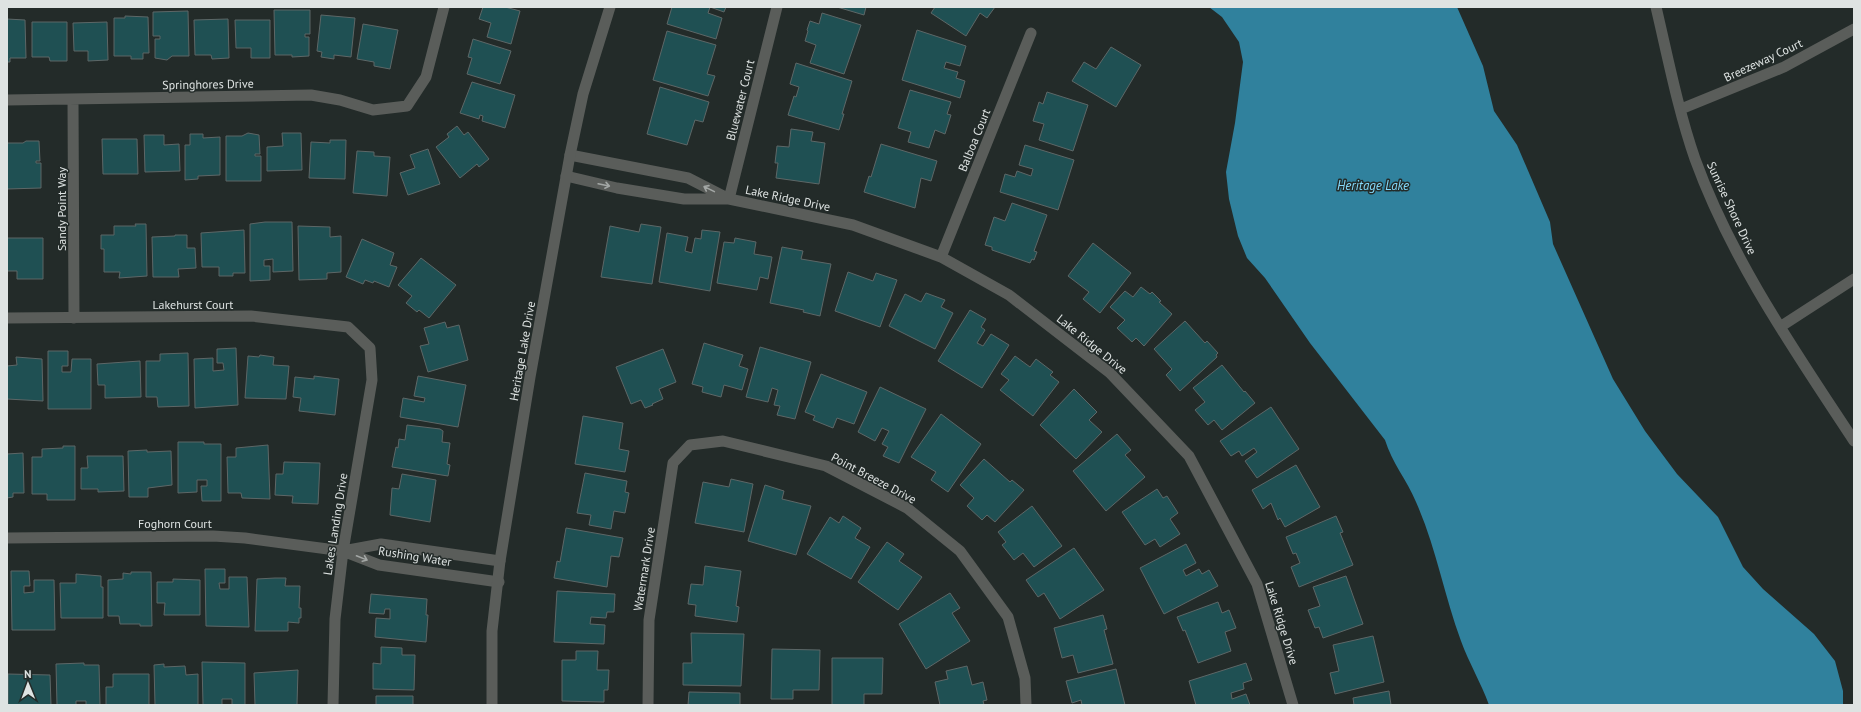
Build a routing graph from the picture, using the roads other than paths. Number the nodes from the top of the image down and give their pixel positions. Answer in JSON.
{"nodes":[{"id":1,"x":444,"y":7,"type":"edge"},
{"id":2,"x":610,"y":7,"type":"edge"},
{"id":3,"x":777,"y":7,"type":"edge"},
{"id":4,"x":1656,"y":7,"type":"edge"},
{"id":5,"x":1854,"y":29,"type":"edge"},
{"id":6,"x":1031,"y":33,"type":"dead end"},
{"id":7,"x":7,"y":100,"type":"edge"},
{"id":8,"x":73,"y":100,"type":"junction"},
{"id":9,"x":1681,"y":110,"type":"junction"},
{"id":10,"x":570,"y":155,"type":"junction"},
{"id":11,"x":566,"y":176,"type":"junction"},
{"id":12,"x":729,"y":199,"type":"junction"},
{"id":13,"x":941,"y":257,"type":"junction"},
{"id":14,"x":1854,"y":279,"type":"edge"},
{"id":15,"x":7,"y":318,"type":"edge"},
{"id":16,"x":74,"y":318,"type":"junction"},
{"id":17,"x":1780,"y":327,"type":"junction"},
{"id":18,"x":370,"y":348,"type":"joint"},
{"id":19,"x":1854,"y":441,"type":"edge"},
{"id":20,"x":690,"y":445,"type":"joint"},
{"id":21,"x":7,"y":538,"type":"edge"},
{"id":22,"x":343,"y":551,"type":"junction"},
{"id":23,"x":500,"y":562,"type":"junction"},
{"id":24,"x":498,"y":582,"type":"junction"},
{"id":25,"x":333,"y":705,"type":"edge"},
{"id":26,"x":492,"y":705,"type":"edge"},
{"id":27,"x":648,"y":705,"type":"edge"},
{"id":28,"x":1026,"y":705,"type":"edge"},
{"id":29,"x":1293,"y":705,"type":"edge"}],
"edges":[{"from":1,"to":8,"type":"street","name":"Springhores Drive"},
{"from":2,"to":10,"type":"street","name":"Heritage Lake Drive"},
{"from":3,"to":12,"type":"street","name":"Bluewater Court"},
{"from":4,"to":9,"type":"street","name":"Sunrise Shore Drive"},
{"from":5,"to":9,"type":"street","name":"Breezeway Court"},
{"from":6,"to":13,"type":"street","name":"Balboa Court"},
{"from":7,"to":8,"type":"street","name":"Springhores Drive"},
{"from":8,"to":16,"type":"street","name":"Sandy Point Way"},
{"from":9,"to":17,"type":"street","name":"Sunrise Shore Drive"},
{"from":10,"to":11,"type":"street","name":"Heritage Lake Drive"},
{"from":12,"to":10,"type":"street","name":"Lake Ridge Drive","one_way":true},
{"from":11,"to":12,"type":"street","name":"Lake Ridge Drive","one_way":true},
{"from":11,"to":23,"type":"street","name":"Heritage Lake Drive"},
{"from":12,"to":13,"type":"street","name":"Lake Ridge Drive"},
{"from":13,"to":29,"type":"street","name":"Lake Ridge Drive"},
{"from":14,"to":17,"type":"street"},
{"from":15,"to":16,"type":"street","name":"Lakehurst Court"},
{"from":16,"to":18,"type":"street","name":"Lakehurst Court"},
{"from":17,"to":19,"type":"street","name":"Sunrise Shore Drive"},
{"from":18,"to":22,"type":"street","name":"Lakes Landing Drive"},
{"from":20,"to":27,"type":"street","name":"Watermark Drive"},
{"from":20,"to":28,"type":"street","name":"Point Breeze Drive"},
{"from":21,"to":22,"type":"street","name":"Foghorn Court"},
{"from":22,"to":23,"type":"street","name":"Rushing Water"},
{"from":22,"to":24,"type":"street","name":"Rushing Water","one_way":true},
{"from":22,"to":25,"type":"street","name":"Lakes Landing Drive"},
{"from":23,"to":24,"type":"street","name":"Heritage Lake Drive"},
{"from":24,"to":26,"type":"street","name":"Heritage Lake Drive"}]}
